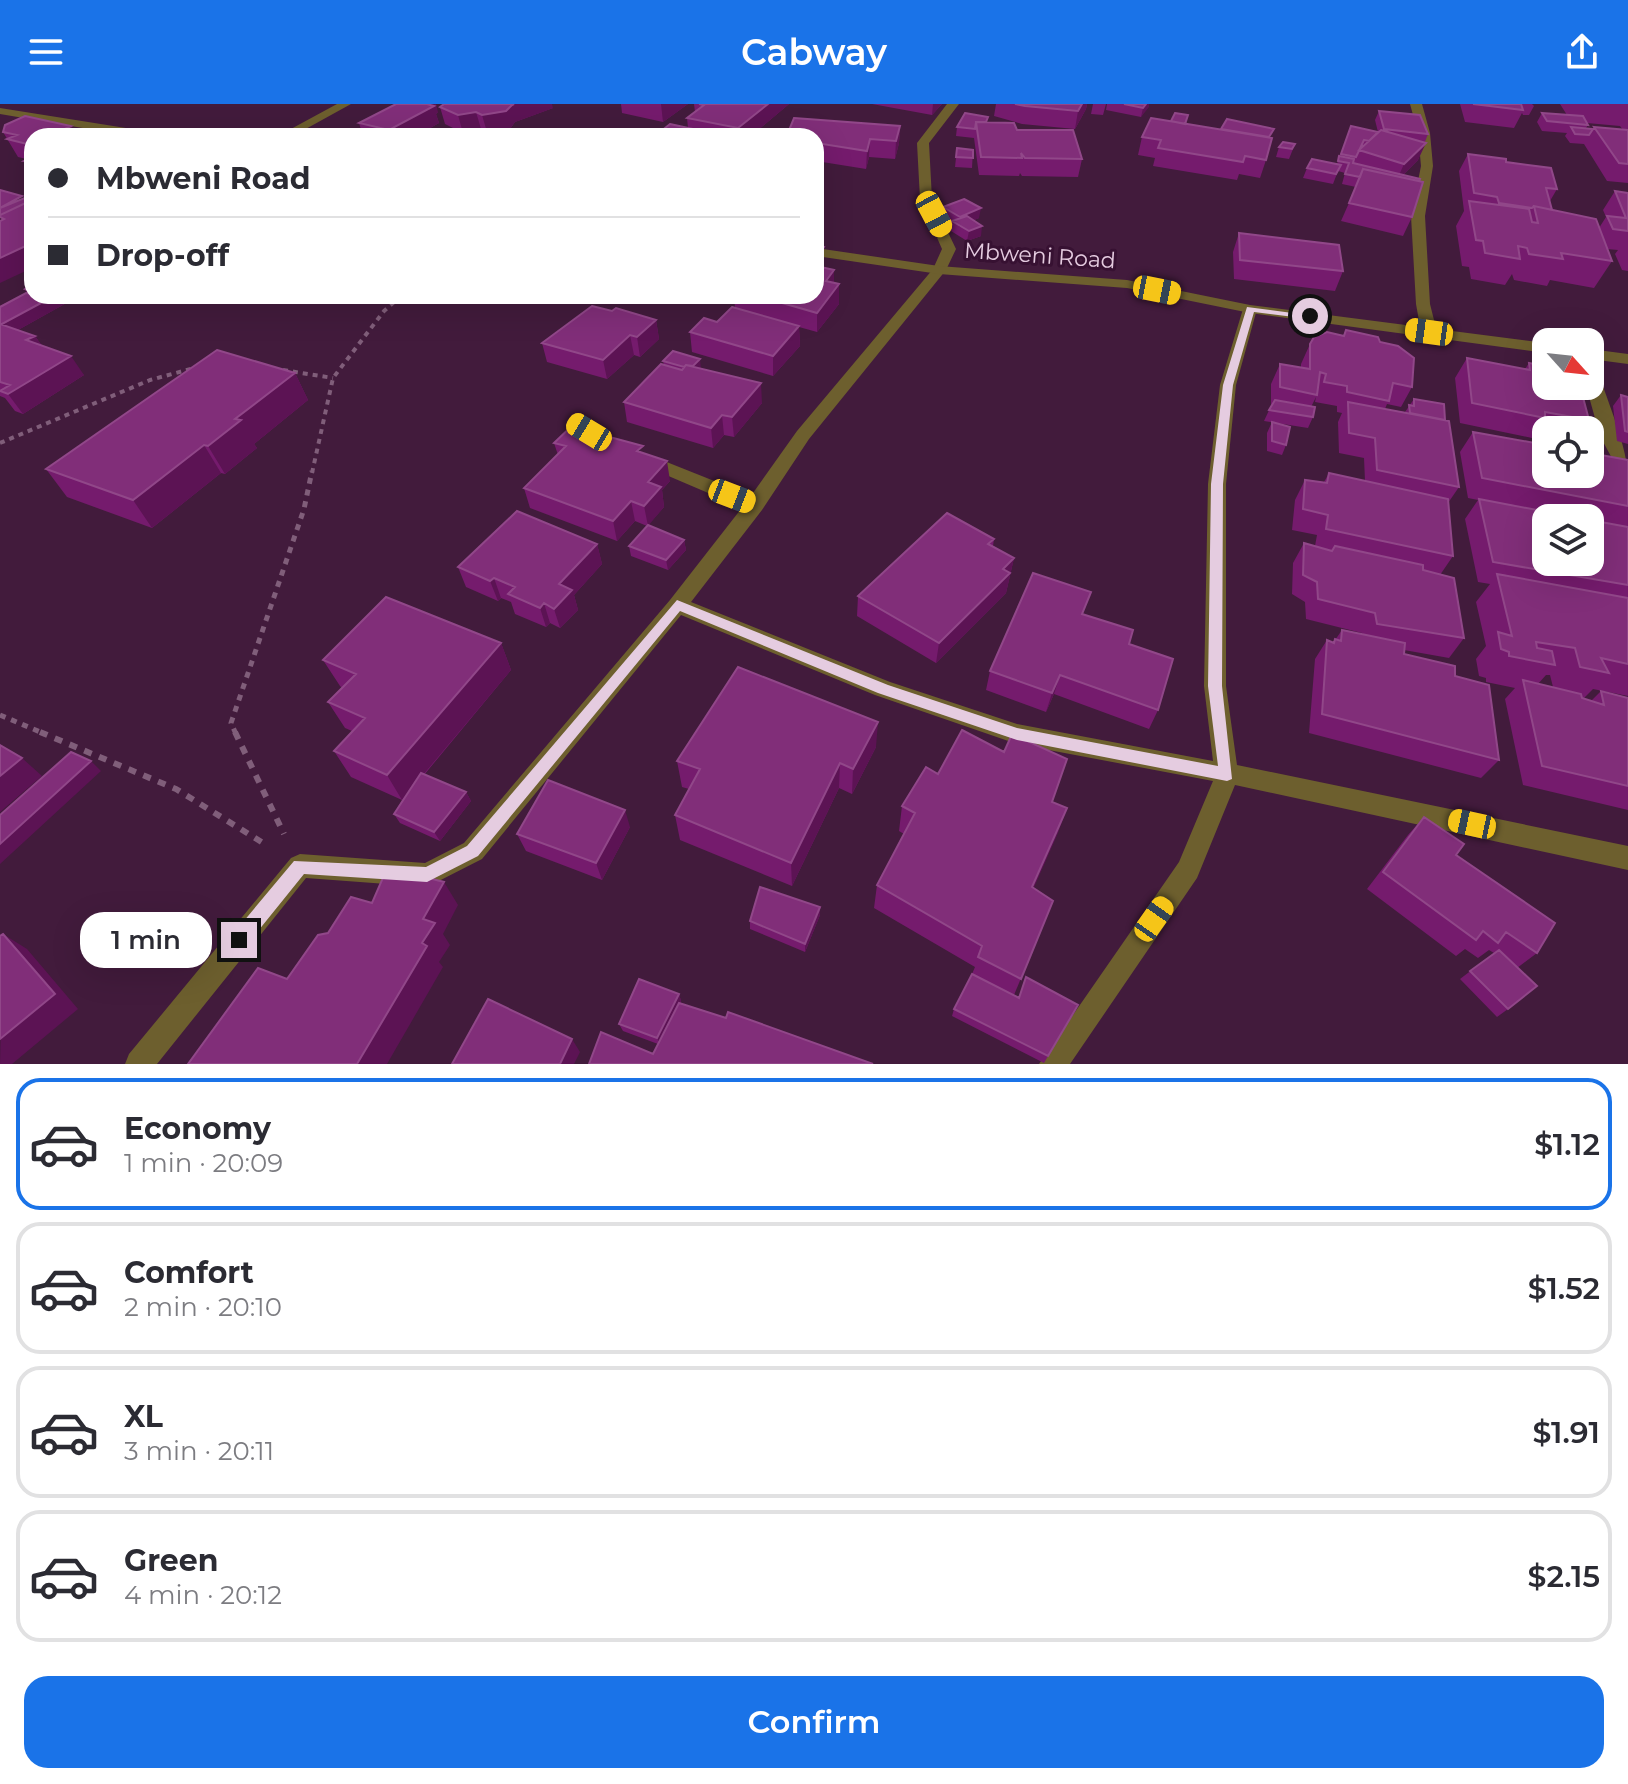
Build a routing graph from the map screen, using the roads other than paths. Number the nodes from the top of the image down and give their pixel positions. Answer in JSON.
{"nodes":[{"id":1,"x":345,"y":104,"type":"edge"},
{"id":2,"x":953,"y":104,"type":"edge"},
{"id":3,"x":1416,"y":104,"type":"edge"},
{"id":4,"x":0,"y":111,"type":"edge"},
{"id":5,"x":103,"y":128,"type":"edge"},
{"id":6,"x":299,"y":128,"type":"edge"},
{"id":7,"x":824,"y":253,"type":"edge"},
{"id":8,"x":939,"y":270,"type":"junction"},
{"id":9,"x":1250,"y":309,"type":"junction"},
{"id":10,"x":1429,"y":332,"type":"junction"},
{"id":11,"x":1532,"y":346,"type":"edge"},
{"id":12,"x":1604,"y":356,"type":"edge"},
{"id":13,"x":1628,"y":359,"type":"edge"},
{"id":14,"x":1598,"y":400,"type":"edge"},
{"id":15,"x":631,"y":454,"type":"edge"},
{"id":16,"x":1628,"y":473,"type":"edge"},
{"id":17,"x":755,"y":505,"type":"junction"},
{"id":18,"x":677,"y":605,"type":"junction"},
{"id":19,"x":1227,"y":775,"type":"junction"},
{"id":20,"x":1628,"y":858,"type":"edge"},
{"id":21,"x":139,"y":1064,"type":"edge"},
{"id":22,"x":1053,"y":1064,"type":"edge"}],
"edges":[{"from":1,"to":6,"type":"street"},
{"from":2,"to":8,"type":"street"},
{"from":3,"to":10,"type":"street"},
{"from":4,"to":5,"type":"street"},
{"from":7,"to":8,"type":"street","name":"Mbweni Road"},
{"from":8,"to":9,"type":"street","name":"Mbweni Road"},
{"from":8,"to":17,"type":"street"},
{"from":9,"to":10,"type":"street","name":"Mbweni Road"},
{"from":9,"to":19,"type":"street"},
{"from":10,"to":11,"type":"street","name":"Mbweni Road"},
{"from":12,"to":13,"type":"street"},
{"from":14,"to":16,"type":"street"},
{"from":15,"to":17,"type":"street"},
{"from":17,"to":18,"type":"street"},
{"from":18,"to":19,"type":"street"},
{"from":18,"to":21,"type":"street"},
{"from":19,"to":20,"type":"street"},
{"from":19,"to":22,"type":"street"}]}
